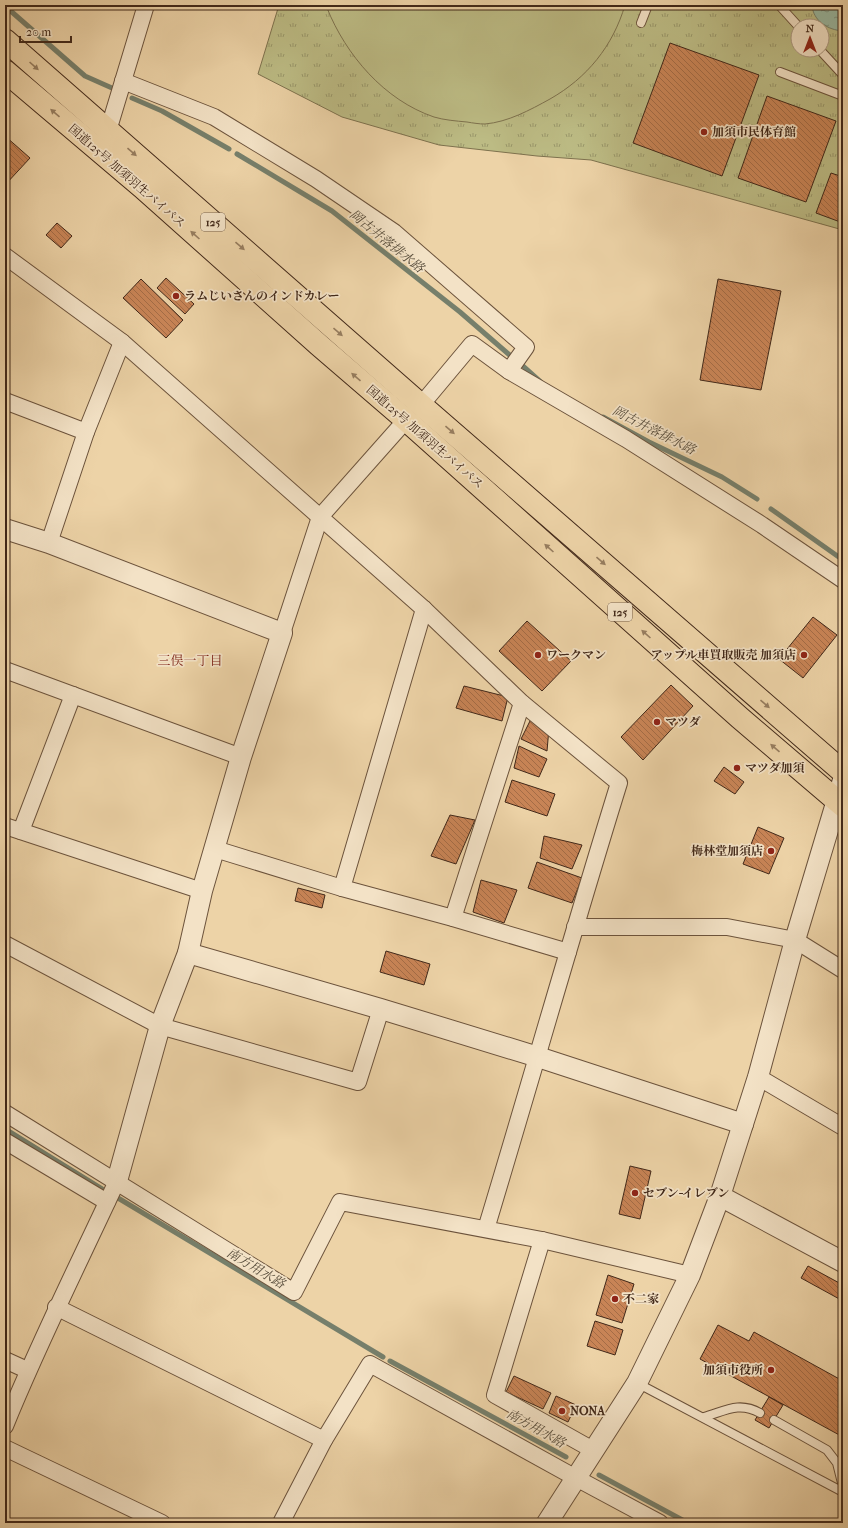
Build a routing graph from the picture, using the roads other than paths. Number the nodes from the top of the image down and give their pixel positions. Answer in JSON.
{"nodes":[{"id":1,"x":146,"y":5,"type":"edge"},
{"id":2,"x":648,"y":5,"type":"edge"},
{"id":3,"x":779,"y":5,"type":"edge"},
{"id":4,"x":791,"y":18,"type":"edge"},
{"id":5,"x":641,"y":23,"type":"dead end"},
{"id":6,"x":5,"y":40,"type":"edge"},
{"id":7,"x":827,"y":58,"type":"edge"},
{"id":8,"x":5,"y":70,"type":"edge"},
{"id":9,"x":780,"y":72,"type":"dead end"},
{"id":10,"x":843,"y":75,"type":"edge"},
{"id":11,"x":121,"y":89,"type":"junction"},
{"id":12,"x":843,"y":96,"type":"edge"},
{"id":13,"x":108,"y":131,"type":"junction"},
{"id":14,"x":5,"y":256,"type":"edge"},
{"id":15,"x":122,"y":342,"type":"junction"},
{"id":16,"x":515,"y":362,"type":"junction"},
{"id":17,"x":5,"y":402,"type":"edge"},
{"id":18,"x":413,"y":412,"type":"junction"},
{"id":19,"x":86,"y":432,"type":"junction"},
{"id":20,"x":320,"y":517,"type":"junction"},
{"id":21,"x":5,"y":529,"type":"edge"},
{"id":22,"x":49,"y":543,"type":"junction"},
{"id":23,"x":843,"y":580,"type":"edge"},
{"id":24,"x":424,"y":609,"type":"junction"},
{"id":25,"x":282,"y":633,"type":"junction"},
{"id":26,"x":5,"y":670,"type":"edge"},
{"id":27,"x":73,"y":695,"type":"junction"},
{"id":28,"x":522,"y":703,"type":"junction"},
{"id":29,"x":241,"y":757,"type":"junction"},
{"id":30,"x":843,"y":772,"type":"edge"},
{"id":31,"x":843,"y":780,"type":"edge"},
{"id":32,"x":840,"y":803,"type":"edge"},
{"id":33,"x":5,"y":826,"type":"edge"},
{"id":34,"x":21,"y":831,"type":"junction"},
{"id":35,"x":216,"y":848,"type":"junction"},
{"id":36,"x":342,"y":888,"type":"junction"},
{"id":37,"x":202,"y":891,"type":"junction"},
{"id":38,"x":453,"y":918,"type":"junction"},
{"id":39,"x":575,"y":927,"type":"junction"},
{"id":40,"x":795,"y":940,"type":"junction"},
{"id":41,"x":5,"y":944,"type":"edge"},
{"id":42,"x":568,"y":952,"type":"junction"},
{"id":43,"x":188,"y":953,"type":"junction"},
{"id":44,"x":843,"y":970,"type":"edge"},
{"id":45,"x":381,"y":1008,"type":"junction"},
{"id":46,"x":160,"y":1026,"type":"junction"},
{"id":47,"x":538,"y":1057,"type":"junction"},
{"id":48,"x":758,"y":1077,"type":"junction"},
{"id":49,"x":5,"y":1113,"type":"edge"},
{"id":50,"x":743,"y":1124,"type":"junction"},
{"id":51,"x":843,"y":1127,"type":"edge"},
{"id":52,"x":5,"y":1141,"type":"edge"},
{"id":53,"x":117,"y":1181,"type":"junction"},
{"id":54,"x":720,"y":1196,"type":"junction"},
{"id":55,"x":107,"y":1202,"type":"junction"},
{"id":56,"x":486,"y":1229,"type":"junction"},
{"id":57,"x":542,"y":1240,"type":"junction"},
{"id":58,"x":843,"y":1262,"type":"edge"},
{"id":59,"x":690,"y":1275,"type":"junction"},
{"id":60,"x":56,"y":1307,"type":"junction"},
{"id":61,"x":5,"y":1360,"type":"edge"},
{"id":62,"x":28,"y":1370,"type":"junction"},
{"id":63,"x":637,"y":1383,"type":"junction"},
{"id":64,"x":760,"y":1412,"type":"dead end"},
{"id":65,"x":704,"y":1417,"type":"junction"},
{"id":66,"x":774,"y":1420,"type":"dead end"},
{"id":67,"x":5,"y":1426,"type":"edge"},
{"id":68,"x":324,"y":1440,"type":"junction"},
{"id":69,"x":5,"y":1448,"type":"edge"},
{"id":70,"x":593,"y":1450,"type":"junction"},
{"id":71,"x":576,"y":1478,"type":"junction"},
{"id":72,"x":843,"y":1487,"type":"edge"},
{"id":73,"x":843,"y":1492,"type":"edge"},
{"id":74,"x":162,"y":1523,"type":"edge"},
{"id":75,"x":281,"y":1523,"type":"edge"},
{"id":76,"x":547,"y":1523,"type":"edge"},
{"id":77,"x":660,"y":1523,"type":"edge"}],
"edges":[{"from":1,"to":11,"type":"street"},
{"from":2,"to":5,"type":"lane"},
{"from":3,"to":4,"type":"lane"},
{"from":6,"to":13,"type":"highway","name":"国道125号 加須羽生バイパス","number":"125","one_way":true},
{"from":7,"to":10,"type":"lane"},
{"from":18,"to":8,"type":"highway","name":"国道125号 加須羽生バイパス","number":"125","one_way":true},
{"from":9,"to":12,"type":"lane"},
{"from":11,"to":13,"type":"street"},
{"from":11,"to":16,"type":"street"},
{"from":13,"to":18,"type":"highway","name":"国道125号 加須羽生バイパス","number":"125","one_way":true},
{"from":14,"to":15,"type":"street"},
{"from":15,"to":19,"type":"street"},
{"from":15,"to":20,"type":"street"},
{"from":16,"to":18,"type":"street"},
{"from":16,"to":23,"type":"street"},
{"from":17,"to":19,"type":"street"},
{"from":18,"to":20,"type":"street"},
{"from":18,"to":30,"type":"highway","name":"国道125号 加須羽生バイパス","number":"125","one_way":true},
{"from":32,"to":18,"type":"highway","name":"国道125号 加須羽生バイパス","number":"125","one_way":true},
{"from":19,"to":22,"type":"street"},
{"from":20,"to":24,"type":"street"},
{"from":20,"to":25,"type":"street"},
{"from":21,"to":22,"type":"street"},
{"from":22,"to":25,"type":"street"},
{"from":24,"to":28,"type":"street"},
{"from":24,"to":36,"type":"street"},
{"from":25,"to":29,"type":"street"},
{"from":26,"to":27,"type":"street"},
{"from":27,"to":29,"type":"street"},
{"from":27,"to":34,"type":"street"},
{"from":28,"to":38,"type":"street"},
{"from":28,"to":39,"type":"street"},
{"from":29,"to":35,"type":"street"},
{"from":31,"to":32,"type":"street"},
{"from":32,"to":40,"type":"street"},
{"from":33,"to":34,"type":"street"},
{"from":34,"to":37,"type":"street"},
{"from":35,"to":36,"type":"street"},
{"from":35,"to":37,"type":"street"},
{"from":36,"to":38,"type":"street"},
{"from":37,"to":43,"type":"street"},
{"from":38,"to":42,"type":"street"},
{"from":39,"to":40,"type":"street"},
{"from":39,"to":42,"type":"street"},
{"from":40,"to":44,"type":"street"},
{"from":40,"to":48,"type":"street"},
{"from":41,"to":46,"type":"street"},
{"from":42,"to":47,"type":"street"},
{"from":43,"to":45,"type":"street"},
{"from":43,"to":46,"type":"street"},
{"from":45,"to":46,"type":"street"},
{"from":45,"to":47,"type":"street"},
{"from":46,"to":53,"type":"street"},
{"from":47,"to":50,"type":"street"},
{"from":47,"to":56,"type":"street"},
{"from":48,"to":50,"type":"street"},
{"from":48,"to":51,"type":"street"},
{"from":49,"to":53,"type":"street"},
{"from":50,"to":54,"type":"street"},
{"from":52,"to":55,"type":"street"},
{"from":53,"to":55,"type":"street"},
{"from":53,"to":56,"type":"street"},
{"from":54,"to":58,"type":"street"},
{"from":54,"to":59,"type":"street"},
{"from":55,"to":60,"type":"street"},
{"from":56,"to":57,"type":"street"},
{"from":57,"to":59,"type":"street"},
{"from":57,"to":70,"type":"street"},
{"from":59,"to":63,"type":"street"},
{"from":60,"to":62,"type":"street"},
{"from":60,"to":68,"type":"street"},
{"from":61,"to":62,"type":"street"},
{"from":62,"to":67,"type":"street"},
{"from":63,"to":65,"type":"lane"},
{"from":63,"to":70,"type":"street"},
{"from":64,"to":65,"type":"lane"},
{"from":65,"to":73,"type":"lane"},
{"from":66,"to":72,"type":"lane"},
{"from":68,"to":71,"type":"street"},
{"from":68,"to":75,"type":"street"},
{"from":69,"to":74,"type":"street"},
{"from":70,"to":71,"type":"street"},
{"from":71,"to":76,"type":"street"},
{"from":71,"to":77,"type":"street"}]}
